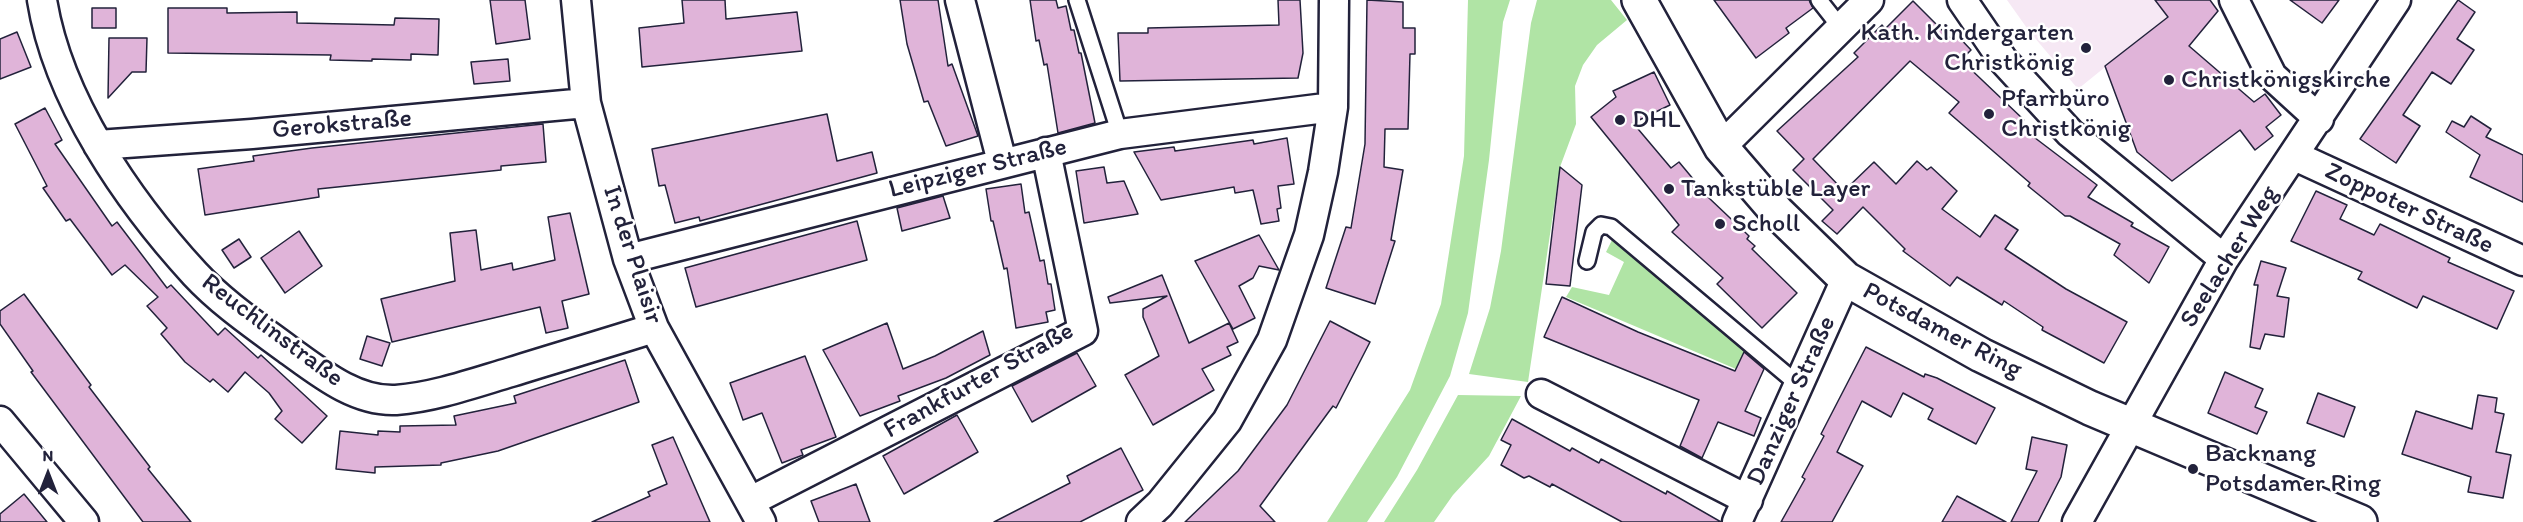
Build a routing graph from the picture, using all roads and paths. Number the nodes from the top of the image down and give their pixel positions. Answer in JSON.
{"nodes":[{"id":1,"x":42,"y":0,"type":"edge"},
{"id":2,"x":576,"y":0,"type":"edge"},
{"id":3,"x":960,"y":0,"type":"edge"},
{"id":4,"x":1077,"y":0,"type":"edge"},
{"id":5,"x":1334,"y":0,"type":"edge"},
{"id":6,"x":1640,"y":0,"type":"edge"},
{"id":7,"x":1820,"y":0,"type":"edge"},
{"id":8,"x":1869,"y":0,"type":"edge"},
{"id":9,"x":1962,"y":0,"type":"edge"},
{"id":10,"x":2234,"y":0,"type":"edge"},
{"id":11,"x":2396,"y":0,"type":"edge"},
{"id":12,"x":1841,"y":28,"type":"junction"},
{"id":13,"x":586,"y":103,"type":"junction"},
{"id":14,"x":1333,"y":107,"type":"junction"},
{"id":15,"x":2319,"y":119,"type":"junction"},
{"id":16,"x":1120,"y":134,"type":"junction"},
{"id":17,"x":98,"y":145,"type":"junction"},
{"id":18,"x":1722,"y":147,"type":"junction"},
{"id":19,"x":1046,"y":152,"type":"junction"},
{"id":20,"x":2295,"y":156,"type":"junction"},
{"id":21,"x":1002,"y":162,"type":"junction"},
{"id":22,"x":628,"y":259,"type":"junction"},
{"id":23,"x":2224,"y":259,"type":"junction"},
{"id":24,"x":1587,"y":261,"type":"dead end"},
{"id":25,"x":2523,"y":261,"type":"edge"},
{"id":26,"x":1846,"y":279,"type":"junction"},
{"id":27,"x":654,"y":328,"type":"junction"},
{"id":28,"x":1800,"y":386,"type":"junction"},
{"id":29,"x":1541,"y":394,"type":"dead end"},
{"id":30,"x":0,"y":421,"type":"edge"},
{"id":31,"x":2131,"y":426,"type":"junction"},
{"id":32,"x":1743,"y":511,"type":"edge"},
{"id":33,"x":756,"y":512,"type":"edge"},
{"id":34,"x":84,"y":522,"type":"edge"},
{"id":35,"x":1141,"y":522,"type":"edge"},
{"id":36,"x":2077,"y":522,"type":"edge"},
{"id":37,"x":2360,"y":522,"type":"edge"}],
"edges":[{"from":1,"to":17,"type":"street","name":"Reuchlinstraße"},
{"from":2,"to":13,"type":"street","name":"In der Plaisir"},
{"from":3,"to":21,"type":"street"},
{"from":4,"to":16,"type":"lane"},
{"from":5,"to":14,"type":"street"},
{"from":6,"to":18,"type":"street","name":"Potsdamer Ring"},
{"from":7,"to":12,"type":"lane"},
{"from":8,"to":12,"type":"street"},
{"from":9,"to":23,"type":"street"},
{"from":10,"to":15,"type":"street"},
{"from":11,"to":15,"type":"street","name":"Seelacher Weg"},
{"from":12,"to":18,"type":"street"},
{"from":13,"to":17,"type":"street","name":"Gerokstraße"},
{"from":13,"to":22,"type":"street","name":"In der Plaisir"},
{"from":14,"to":16,"type":"street","name":"Leipziger Straße"},
{"from":14,"to":35,"type":"street"},
{"from":15,"to":20,"type":"street","name":"Seelacher Weg"},
{"from":16,"to":19,"type":"street","name":"Leipziger Straße"},
{"from":17,"to":27,"type":"street","name":"Reuchlinstraße"},
{"from":18,"to":26,"type":"street","name":"Potsdamer Ring"},
{"from":19,"to":21,"type":"street","name":"Leipziger Straße"},
{"from":19,"to":33,"type":"street","name":"Frankfurter Straße"},
{"from":20,"to":23,"type":"street","name":"Seelacher Weg"},
{"from":20,"to":25,"type":"street","name":"Zoppoter Straße"},
{"from":21,"to":22,"type":"street","name":"Leipziger Straße"},
{"from":22,"to":27,"type":"street","name":"In der Plaisir"},
{"from":23,"to":31,"type":"street","name":"Seelacher Weg"},
{"from":24,"to":28,"type":"lane"},
{"from":26,"to":28,"type":"street","name":"Danziger Straße"},
{"from":26,"to":31,"type":"street","name":"Potsdamer Ring"},
{"from":27,"to":33,"type":"street","name":"In der Plaisir"},
{"from":28,"to":32,"type":"street","name":"Danziger Straße"},
{"from":29,"to":32,"type":"street"},
{"from":30,"to":34,"type":"street"},
{"from":31,"to":36,"type":"street","name":"Seelacher Weg"},
{"from":31,"to":37,"type":"street","name":"Potsdamer Ring"}]}
